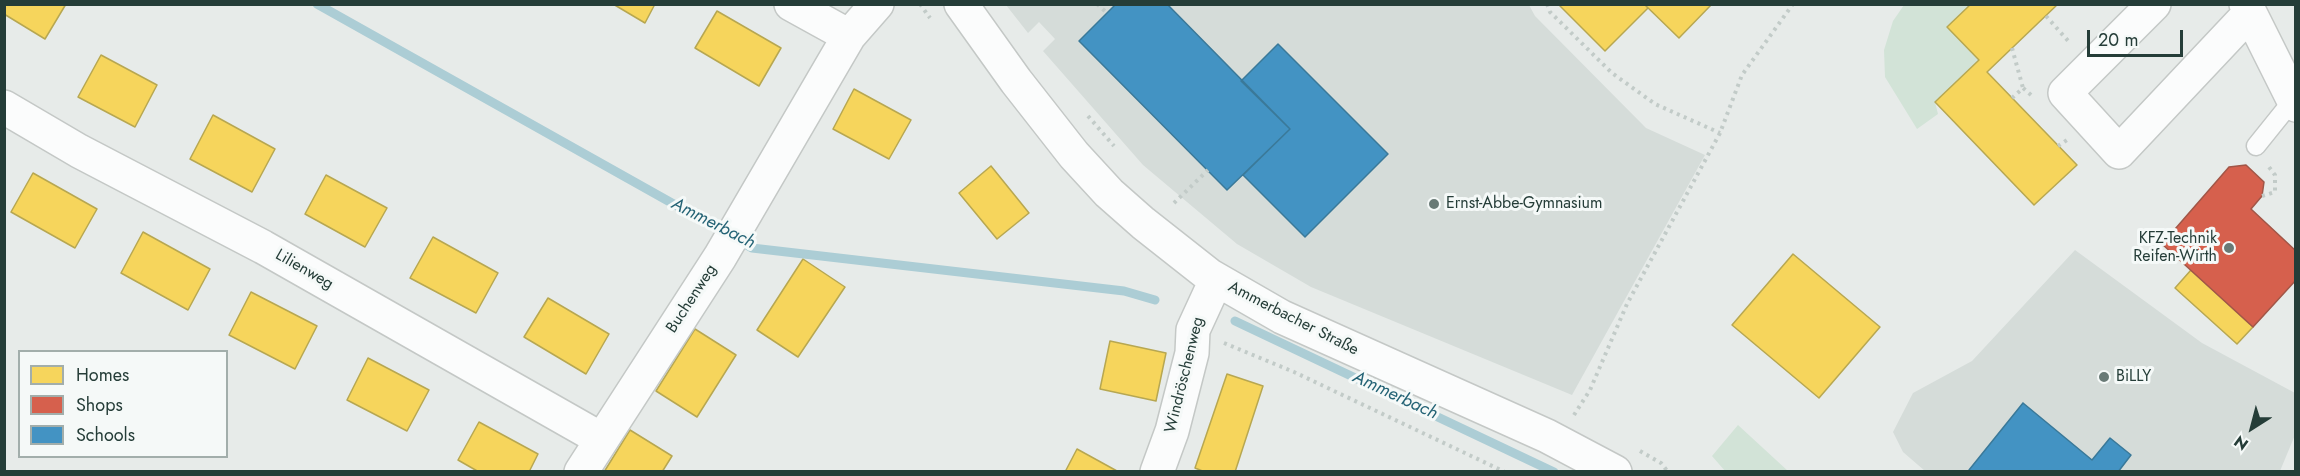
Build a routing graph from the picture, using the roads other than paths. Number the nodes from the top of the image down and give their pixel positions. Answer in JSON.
{"nodes":[{"id":1,"x":791,"y":4,"type":"edge"},
{"id":2,"x":877,"y":4,"type":"edge"},
{"id":3,"x":961,"y":4,"type":"edge"},
{"id":4,"x":2154,"y":4,"type":"edge"},
{"id":5,"x":2248,"y":9,"type":"edge"},
{"id":6,"x":849,"y":36,"type":"junction"},
{"id":7,"x":2294,"y":102,"type":"edge"},
{"id":8,"x":4,"y":107,"type":"edge"},
{"id":9,"x":2256,"y":146,"type":"road end"},
{"id":10,"x":1216,"y":280,"type":"junction"},
{"id":11,"x":601,"y":439,"type":"junction"},
{"id":12,"x":1624,"y":459,"type":"edge"},
{"id":13,"x":581,"y":471,"type":"edge"},
{"id":14,"x":1157,"y":471,"type":"edge"}],
"edges":[{"from":1,"to":6,"type":"street"},
{"from":2,"to":6,"type":"street","name":"Buchenweg"},
{"from":3,"to":10,"type":"street","name":"Ammerbacher Straße"},
{"from":4,"to":5,"type":"street"},
{"from":5,"to":7,"type":"street"},
{"from":6,"to":11,"type":"street","name":"Buchenweg"},
{"from":7,"to":9,"type":"lane"},
{"from":8,"to":11,"type":"street","name":"Lilienweg"},
{"from":10,"to":12,"type":"street","name":"Ammerbacher Straße"},
{"from":10,"to":14,"type":"street","name":"Windröschenweg"},
{"from":11,"to":13,"type":"street","name":"Buchenweg"}]}
